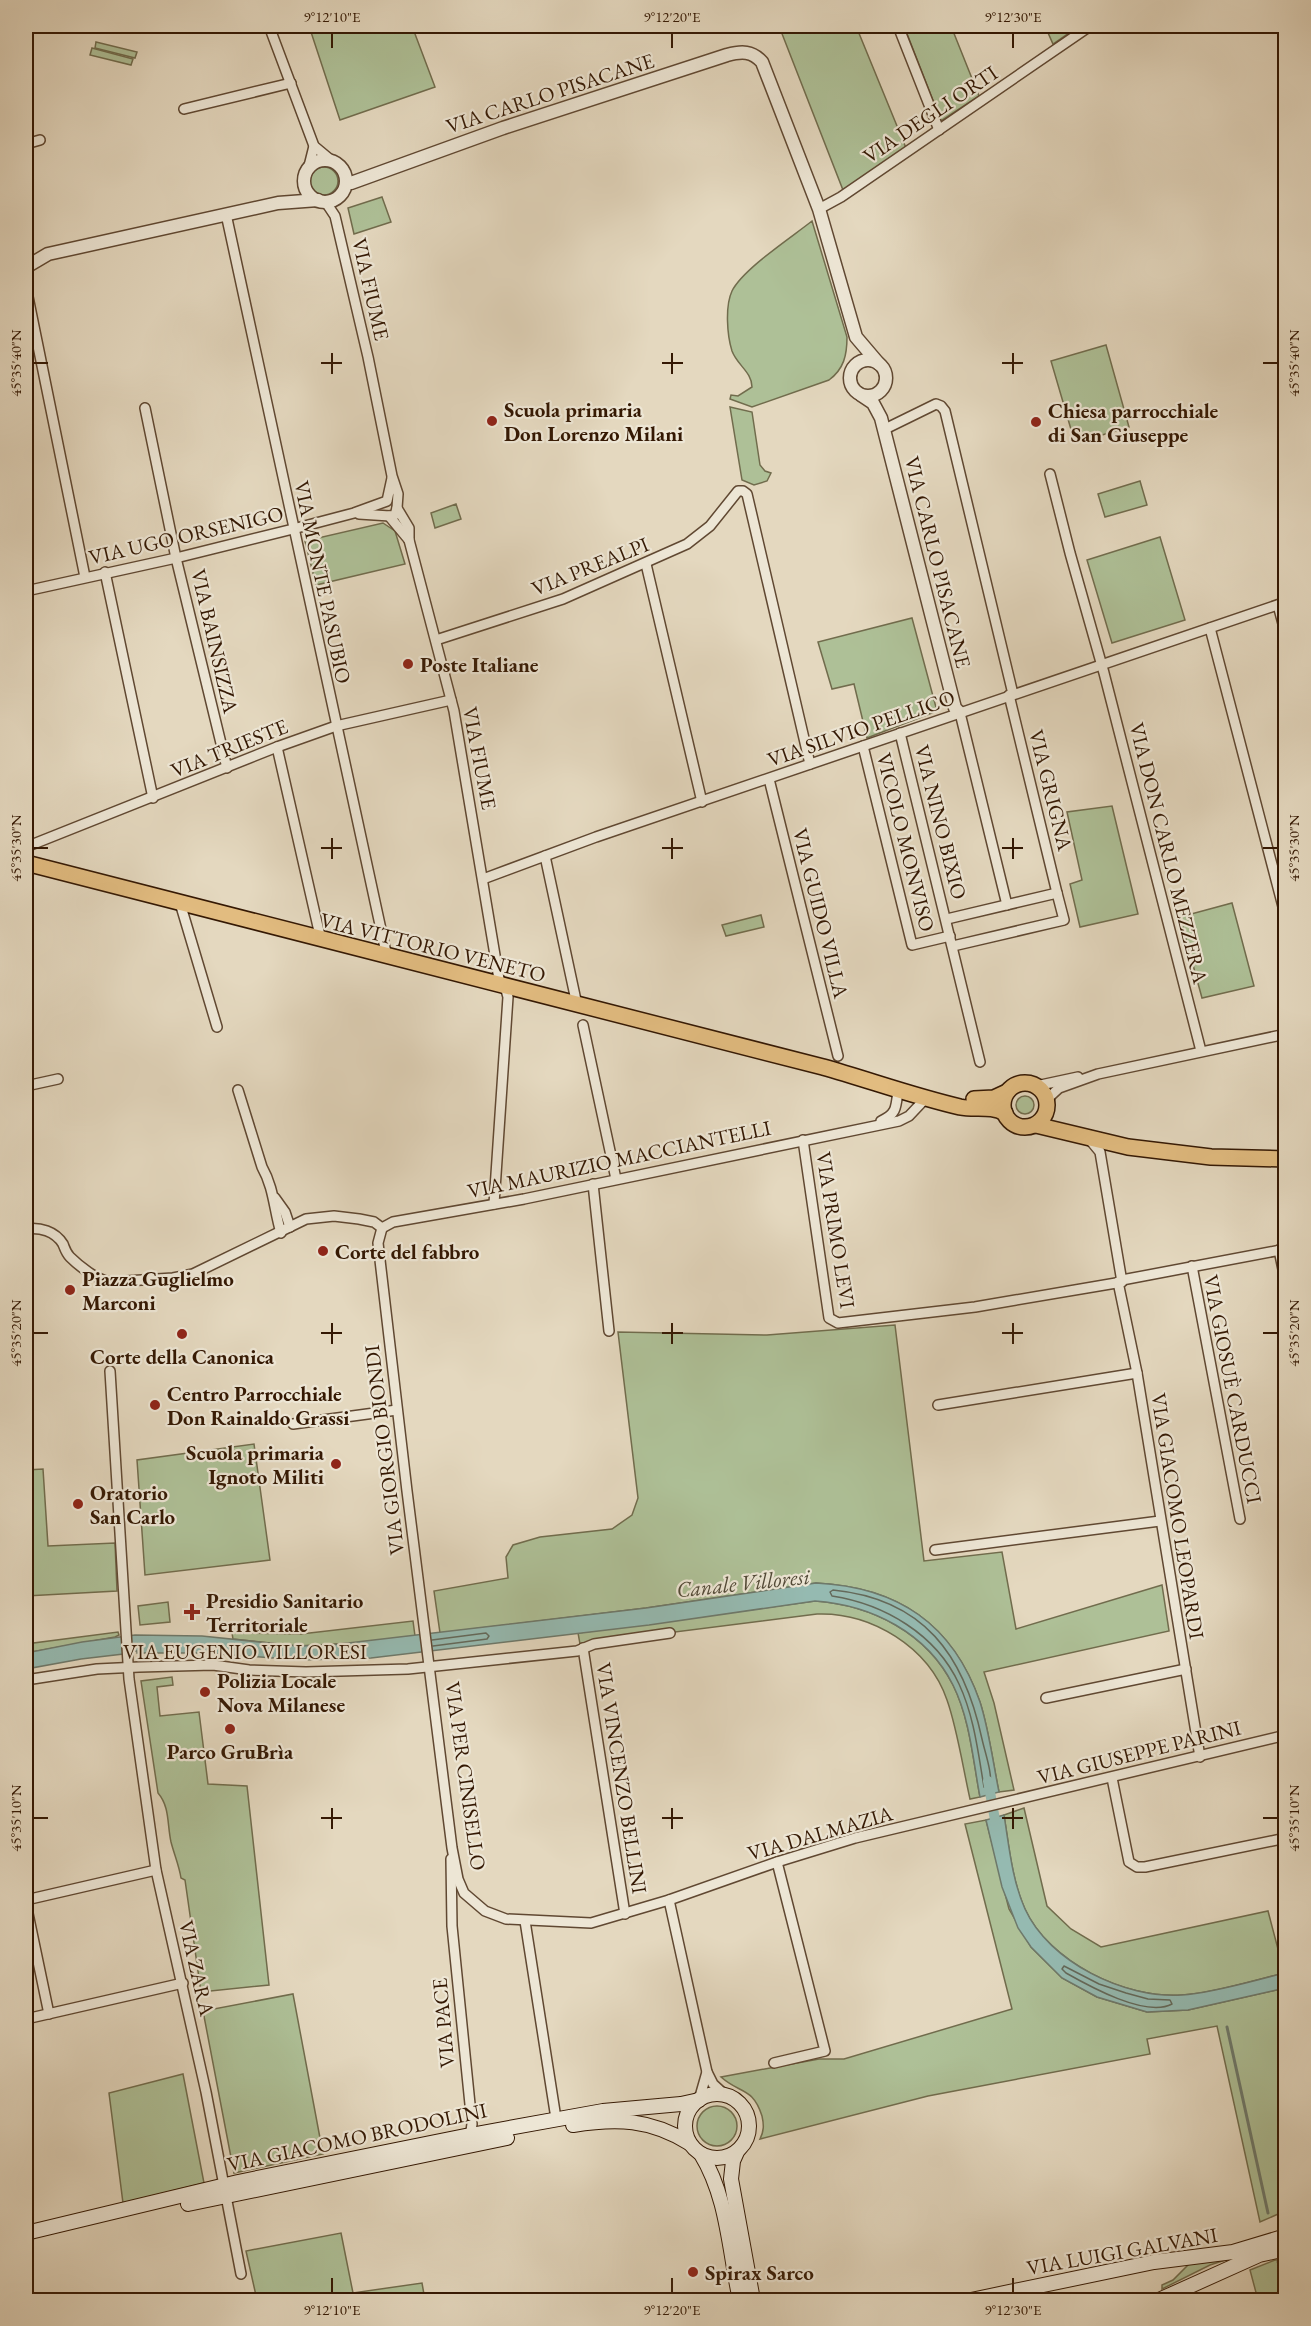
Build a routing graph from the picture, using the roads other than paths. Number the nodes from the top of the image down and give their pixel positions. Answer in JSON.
{"nodes":[{"id":1,"x":269,"y":26,"type":"edge"},
{"id":2,"x":898,"y":26,"type":"edge"},
{"id":3,"x":1090,"y":26,"type":"edge"},
{"id":4,"x":291,"y":83,"type":"junction"},
{"id":5,"x":184,"y":109,"type":"dead end"},
{"id":6,"x":939,"y":130,"type":"junction"},
{"id":7,"x":40,"y":140,"type":"dead end"},
{"id":8,"x":26,"y":144,"type":"edge"},
{"id":9,"x":314,"y":146,"type":"junction"},
{"id":10,"x":332,"y":161,"type":"junction"},
{"id":11,"x":308,"y":170,"type":"junction"},
{"id":12,"x":346,"y":182,"type":"junction"},
{"id":13,"x":304,"y":183,"type":"junction"},
{"id":14,"x":326,"y":200,"type":"junction"},
{"id":15,"x":278,"y":203,"type":"junction"},
{"id":16,"x":819,"y":209,"type":"junction"},
{"id":17,"x":226,"y":214,"type":"junction"},
{"id":18,"x":26,"y":267,"type":"edge"},
{"id":19,"x":26,"y":287,"type":"edge"},
{"id":20,"x":856,"y":337,"type":"junction"},
{"id":21,"x":879,"y":364,"type":"junction"},
{"id":22,"x":852,"y":369,"type":"junction"},
{"id":23,"x":884,"y":386,"type":"junction"},
{"id":24,"x":861,"y":395,"type":"junction"},
{"id":25,"x":145,"y":408,"type":"dead end"},
{"id":26,"x":883,"y":424,"type":"junction"},
{"id":27,"x":1050,"y":474,"type":"dead end"},
{"id":28,"x":392,"y":476,"type":"junction"},
{"id":29,"x":386,"y":502,"type":"junction"},
{"id":30,"x":397,"y":507,"type":"junction"},
{"id":31,"x":354,"y":513,"type":"junction"},
{"id":32,"x":388,"y":516,"type":"junction"},
{"id":33,"x":293,"y":528,"type":"junction"},
{"id":34,"x":409,"y":540,"type":"junction"},
{"id":35,"x":176,"y":558,"type":"junction"},
{"id":36,"x":646,"y":564,"type":"junction"},
{"id":37,"x":105,"y":572,"type":"junction"},
{"id":38,"x":86,"y":577,"type":"junction"},
{"id":39,"x":26,"y":591,"type":"edge"},
{"id":40,"x":1282,"y":603,"type":"edge"},
{"id":41,"x":1210,"y":627,"type":"junction"},
{"id":42,"x":1286,"y":635,"type":"edge"},
{"id":43,"x":436,"y":640,"type":"junction"},
{"id":44,"x":1102,"y":664,"type":"junction"},
{"id":45,"x":1011,"y":695,"type":"junction"},
{"id":46,"x":451,"y":700,"type":"junction"},
{"id":47,"x":960,"y":713,"type":"junction"},
{"id":48,"x":336,"y":726,"type":"junction"},
{"id":49,"x":900,"y":733,"type":"junction"},
{"id":50,"x":863,"y":746,"type":"junction"},
{"id":51,"x":277,"y":747,"type":"junction"},
{"id":52,"x":810,"y":764,"type":"junction"},
{"id":53,"x":227,"y":768,"type":"junction"},
{"id":54,"x":769,"y":779,"type":"junction"},
{"id":55,"x":153,"y":798,"type":"junction"},
{"id":56,"x":702,"y":802,"type":"junction"},
{"id":57,"x":26,"y":845,"type":"edge"},
{"id":58,"x":545,"y":856,"type":"junction"},
{"id":59,"x":26,"y":863,"type":"edge"},
{"id":60,"x":483,"y":879,"type":"junction"},
{"id":61,"x":1058,"y":893,"type":"junction"},
{"id":62,"x":180,"y":903,"type":"junction"},
{"id":63,"x":1007,"y":905,"type":"junction"},
{"id":64,"x":1286,"y":918,"type":"edge"},
{"id":65,"x":947,"y":919,"type":"junction"},
{"id":66,"x":950,"y":936,"type":"junction"},
{"id":67,"x":321,"y":940,"type":"junction"},
{"id":68,"x":952,"y":946,"type":"junction"},
{"id":69,"x":387,"y":957,"type":"junction"},
{"id":70,"x":500,"y":985,"type":"junction"},
{"id":71,"x":577,"y":1005,"type":"junction"},
{"id":72,"x":584,"y":1025,"type":"dead end"},
{"id":73,"x":217,"y":1027,"type":"dead end"},
{"id":74,"x":1286,"y":1034,"type":"edge"},
{"id":75,"x":1201,"y":1052,"type":"junction"},
{"id":76,"x":834,"y":1062,"type":"junction"},
{"id":77,"x":980,"y":1062,"type":"dead end"},
{"id":78,"x":1098,"y":1074,"type":"junction"},
{"id":79,"x":58,"y":1079,"type":"dead end"},
{"id":80,"x":26,"y":1086,"type":"edge"},
{"id":81,"x":1036,"y":1086,"type":"junction"},
{"id":82,"x":238,"y":1090,"type":"dead end"},
{"id":83,"x":897,"y":1090,"type":"junction"},
{"id":84,"x":1007,"y":1092,"type":"junction"},
{"id":85,"x":926,"y":1098,"type":"junction"},
{"id":86,"x":1046,"y":1105,"type":"junction"},
{"id":87,"x":1005,"y":1113,"type":"junction"},
{"id":88,"x":1036,"y":1125,"type":"junction"},
{"id":89,"x":864,"y":1127,"type":"junction"},
{"id":90,"x":1089,"y":1139,"type":"junction"},
{"id":91,"x":803,"y":1140,"type":"junction"},
{"id":92,"x":1162,"y":1150,"type":"junction"},
{"id":93,"x":1286,"y":1159,"type":"edge"},
{"id":94,"x":616,"y":1179,"type":"junction"},
{"id":95,"x":593,"y":1184,"type":"junction"},
{"id":96,"x":274,"y":1197,"type":"junction"},
{"id":97,"x":494,"y":1204,"type":"junction"},
{"id":98,"x":290,"y":1227,"type":"junction"},
{"id":99,"x":26,"y":1228,"type":"edge"},
{"id":100,"x":382,"y":1228,"type":"junction"},
{"id":101,"x":281,"y":1233,"type":"junction"},
{"id":102,"x":1282,"y":1249,"type":"edge"},
{"id":103,"x":1192,"y":1266,"type":"junction"},
{"id":104,"x":1121,"y":1281,"type":"junction"},
{"id":105,"x":1286,"y":1284,"type":"edge"},
{"id":106,"x":609,"y":1331,"type":"dead end"},
{"id":107,"x":110,"y":1371,"type":"dead end"},
{"id":108,"x":1137,"y":1373,"type":"junction"},
{"id":109,"x":938,"y":1405,"type":"dead end"},
{"id":110,"x":398,"y":1410,"type":"junction"},
{"id":111,"x":293,"y":1424,"type":"dead end"},
{"id":112,"x":1240,"y":1519,"type":"dead end"},
{"id":113,"x":1160,"y":1521,"type":"junction"},
{"id":114,"x":935,"y":1550,"type":"dead end"},
{"id":115,"x":670,"y":1633,"type":"dead end"},
{"id":116,"x":583,"y":1648,"type":"junction"},
{"id":117,"x":430,"y":1667,"type":"junction"},
{"id":118,"x":128,"y":1668,"type":"junction"},
{"id":119,"x":1186,"y":1669,"type":"junction"},
{"id":120,"x":26,"y":1680,"type":"edge"},
{"id":121,"x":1046,"y":1698,"type":"dead end"},
{"id":122,"x":1286,"y":1735,"type":"edge"},
{"id":123,"x":1200,"y":1756,"type":"junction"},
{"id":124,"x":1112,"y":1778,"type":"junction"},
{"id":125,"x":983,"y":1808,"type":"joint"},
{"id":126,"x":1286,"y":1838,"type":"edge"},
{"id":127,"x":452,"y":1848,"type":"junction"},
{"id":128,"x":777,"y":1862,"type":"junction"},
{"id":129,"x":156,"y":1870,"type":"junction"},
{"id":130,"x":469,"y":1899,"type":"junction"},
{"id":131,"x":669,"y":1900,"type":"junction"},
{"id":132,"x":26,"y":1902,"type":"edge"},
{"id":133,"x":452,"y":1903,"type":"junction"},
{"id":134,"x":626,"y":1914,"type":"junction"},
{"id":135,"x":525,"y":1921,"type":"junction"},
{"id":136,"x":183,"y":1983,"type":"junction"},
{"id":137,"x":49,"y":2014,"type":"junction"},
{"id":138,"x":26,"y":2019,"type":"edge"},
{"id":139,"x":774,"y":2063,"type":"dead end"},
{"id":140,"x":707,"y":2072,"type":"junction"},
{"id":141,"x":725,"y":2095,"type":"junction"},
{"id":142,"x":699,"y":2100,"type":"junction"},
{"id":143,"x":555,"y":2112,"type":"dead end"},
{"id":144,"x":465,"y":2136,"type":"junction"},
{"id":145,"x":689,"y":2143,"type":"junction"},
{"id":146,"x":737,"y":2152,"type":"junction"},
{"id":147,"x":701,"y":2154,"type":"junction"},
{"id":148,"x":225,"y":2191,"type":"junction"},
{"id":149,"x":26,"y":2233,"type":"edge"},
{"id":150,"x":26,"y":2242,"type":"edge"},
{"id":151,"x":1283,"y":2243,"type":"edge"},
{"id":152,"x":241,"y":2274,"type":"dead end"},
{"id":153,"x":740,"y":2301,"type":"edge"},
{"id":154,"x":753,"y":2301,"type":"edge"},
{"id":155,"x":971,"y":2301,"type":"edge"},
{"id":156,"x":1159,"y":2301,"type":"edge"}],
"edges":[{"from":1,"to":4,"type":"street"},
{"from":2,"to":6,"type":"street"},
{"from":3,"to":6,"type":"street","name":"VIA DEGLI ORTI"},
{"from":4,"to":5,"type":"street"},
{"from":4,"to":9,"type":"street"},
{"from":6,"to":16,"type":"street","name":"VIA DEGLI ORTI"},
{"from":7,"to":8,"type":"street"},
{"from":9,"to":10,"type":"street"},
{"from":9,"to":11,"type":"street"},
{"from":10,"to":11,"type":"street"},
{"from":10,"to":12,"type":"street"},
{"from":11,"to":13,"type":"street"},
{"from":12,"to":14,"type":"street"},
{"from":12,"to":16,"type":"street","name":"VIA CARLO PISACANE"},
{"from":13,"to":14,"type":"street"},
{"from":13,"to":15,"type":"street"},
{"from":14,"to":15,"type":"street"},
{"from":14,"to":28,"type":"street","name":"VIA FIUME"},
{"from":15,"to":17,"type":"street"},
{"from":16,"to":20,"type":"street","name":"VIA CARLO PISACANE"},
{"from":17,"to":18,"type":"street"},
{"from":17,"to":33,"type":"street","name":"VIA MONTE PASUBIO"},
{"from":19,"to":38,"type":"street"},
{"from":20,"to":21,"type":"street","name":"VIA CARLO PISACANE"},
{"from":20,"to":22,"type":"street","name":"VIA CARLO PISACANE"},
{"from":21,"to":22,"type":"street"},
{"from":21,"to":23,"type":"street"},
{"from":22,"to":24,"type":"street"},
{"from":23,"to":24,"type":"street"},
{"from":23,"to":26,"type":"street","name":"VIA CARLO PISACANE"},
{"from":24,"to":26,"type":"street","name":"VIA CARLO PISACANE"},
{"from":25,"to":35,"type":"street","name":"VIA BAINSIZZA"},
{"from":26,"to":45,"type":"street","name":"VIA GRIGNA"},
{"from":26,"to":47,"type":"street","name":"VIA CARLO PISACANE"},
{"from":27,"to":44,"type":"street","name":"VIA DON CARLO MEZZERA"},
{"from":28,"to":29,"type":"street","name":"VIA FIUME"},
{"from":28,"to":30,"type":"street","name":"VIA FIUME"},
{"from":29,"to":30,"type":"street"},
{"from":29,"to":31,"type":"street","name":"VIA UGO ORSENIGO"},
{"from":29,"to":32,"type":"street","name":"VIA FIUME"},
{"from":30,"to":32,"type":"street"},
{"from":30,"to":34,"type":"street","name":"VIA FIUME"},
{"from":31,"to":32,"type":"street","name":"VIA UGO ORSENIGO"},
{"from":31,"to":33,"type":"street","name":"VIA UGO ORSENIGO"},
{"from":32,"to":34,"type":"street","name":"VIA FIUME"},
{"from":33,"to":35,"type":"street","name":"VIA UGO ORSENIGO"},
{"from":33,"to":48,"type":"street","name":"VIA MONTE PASUBIO"},
{"from":34,"to":43,"type":"street","name":"VIA FIUME"},
{"from":35,"to":37,"type":"street","name":"VIA UGO ORSENIGO"},
{"from":35,"to":53,"type":"street","name":"VIA BAINSIZZA"},
{"from":36,"to":43,"type":"street","name":"VIA PREALPI"},
{"from":36,"to":52,"type":"street","name":"VIA PREALPI"},
{"from":36,"to":56,"type":"street"},
{"from":37,"to":38,"type":"street","name":"VIA UGO ORSENIGO"},
{"from":37,"to":55,"type":"street"},
{"from":38,"to":39,"type":"street","name":"VIA UGO ORSENIGO"},
{"from":40,"to":41,"type":"street","name":"VIA SILVIO PELLICO"},
{"from":40,"to":42,"type":"street"},
{"from":41,"to":44,"type":"street","name":"VIA SILVIO PELLICO"},
{"from":41,"to":64,"type":"street"},
{"from":43,"to":46,"type":"street","name":"VIA FIUME"},
{"from":44,"to":45,"type":"street","name":"VIA SILVIO PELLICO"},
{"from":44,"to":75,"type":"street","name":"VIA DON CARLO MEZZERA"},
{"from":45,"to":47,"type":"street","name":"VIA SILVIO PELLICO"},
{"from":45,"to":61,"type":"street","name":"VIA GRIGNA"},
{"from":46,"to":48,"type":"street","name":"VIA TRIESTE"},
{"from":46,"to":60,"type":"street","name":"VIA FIUME"},
{"from":47,"to":49,"type":"street","name":"VIA SILVIO PELLICO"},
{"from":47,"to":63,"type":"street"},
{"from":48,"to":51,"type":"street","name":"VIA TRIESTE"},
{"from":48,"to":69,"type":"street","name":"VIA MONTE PASUBIO"},
{"from":49,"to":50,"type":"street","name":"VIA SILVIO PELLICO"},
{"from":49,"to":65,"type":"street","name":"VIA NINO BIXIO"},
{"from":50,"to":52,"type":"street","name":"VIA SILVIO PELLICO"},
{"from":50,"to":66,"type":"street","name":"VICOLO MONVISO"},
{"from":51,"to":53,"type":"street","name":"VIA TRIESTE"},
{"from":51,"to":67,"type":"street"},
{"from":52,"to":54,"type":"street","name":"VIA SILVIO PELLICO"},
{"from":53,"to":55,"type":"street","name":"VIA TRIESTE"},
{"from":54,"to":56,"type":"street","name":"VIA SILVIO PELLICO"},
{"from":54,"to":76,"type":"street","name":"VIA GUIDO VILLA"},
{"from":55,"to":57,"type":"street","name":"VIA TRIESTE"},
{"from":56,"to":58,"type":"street","name":"VIA SILVIO PELLICO"},
{"from":58,"to":60,"type":"street","name":"VIA SILVIO PELLICO"},
{"from":58,"to":71,"type":"street"},
{"from":59,"to":62,"type":"main road","name":"VIA VITTORIO VENETO"},
{"from":60,"to":70,"type":"street","name":"VIA FIUME"},
{"from":61,"to":63,"type":"street","name":"VIA NINO BIXIO"},
{"from":61,"to":68,"type":"street"},
{"from":62,"to":67,"type":"main road","name":"VIA VITTORIO VENETO"},
{"from":62,"to":73,"type":"street"},
{"from":63,"to":65,"type":"street","name":"VIA NINO BIXIO"},
{"from":65,"to":66,"type":"street","name":"VIA NINO BIXIO"},
{"from":66,"to":68,"type":"street","name":"VIA NINO BIXIO"},
{"from":67,"to":69,"type":"main road","name":"VIA VITTORIO VENETO"},
{"from":68,"to":77,"type":"street","name":"VIA NINO BIXIO"},
{"from":69,"to":70,"type":"main road","name":"VIA VITTORIO VENETO"},
{"from":70,"to":71,"type":"main road","name":"VIA VITTORIO VENETO"},
{"from":70,"to":97,"type":"street","name":"VIA FIUME"},
{"from":71,"to":76,"type":"main road","name":"VIA VITTORIO VENETO"},
{"from":72,"to":94,"type":"street"},
{"from":74,"to":75,"type":"street"},
{"from":75,"to":78,"type":"street"},
{"from":76,"to":83,"type":"main road","name":"VIA VITTORIO VENETO"},
{"from":76,"to":84,"type":"main road","name":"VIA VITTORIO VENETO"},
{"from":78,"to":81,"type":"street"},
{"from":78,"to":86,"type":"street"},
{"from":79,"to":80,"type":"street"},
{"from":81,"to":84,"type":"main road"},
{"from":81,"to":86,"type":"main road"},
{"from":82,"to":96,"type":"street"},
{"from":83,"to":85,"type":"main road","name":"VIA VITTORIO VENETO"},
{"from":83,"to":89,"type":"street","name":"VIA MAURIZIO MACCIANTELLI"},
{"from":84,"to":87,"type":"main road"},
{"from":85,"to":87,"type":"main road","name":"VIA VITTORIO VENETO"},
{"from":85,"to":89,"type":"street","name":"VIA MAURIZIO MACCIANTELLI"},
{"from":86,"to":88,"type":"main road"},
{"from":86,"to":92,"type":"main road"},
{"from":87,"to":88,"type":"main road"},
{"from":88,"to":90,"type":"main road"},
{"from":89,"to":91,"type":"street","name":"VIA MAURIZIO MACCIANTELLI"},
{"from":90,"to":92,"type":"main road"},
{"from":90,"to":104,"type":"street","name":"VIA GIACOMO LEOPARDI"},
{"from":91,"to":94,"type":"street","name":"VIA MAURIZIO MACCIANTELLI"},
{"from":91,"to":104,"type":"street","name":"VIA PRIMO LEVI"},
{"from":92,"to":93,"type":"main road"},
{"from":94,"to":95,"type":"street","name":"VIA MAURIZIO MACCIANTELLI"},
{"from":95,"to":97,"type":"street","name":"VIA MAURIZIO MACCIANTELLI"},
{"from":95,"to":106,"type":"street"},
{"from":96,"to":98,"type":"street"},
{"from":96,"to":101,"type":"street"},
{"from":97,"to":100,"type":"street","name":"VIA MAURIZIO MACCIANTELLI"},
{"from":98,"to":100,"type":"street"},
{"from":98,"to":101,"type":"street"},
{"from":99,"to":101,"type":"street"},
{"from":100,"to":110,"type":"street","name":"VIA GIORGIO BIONDI"},
{"from":102,"to":103,"type":"street"},
{"from":102,"to":105,"type":"street"},
{"from":103,"to":104,"type":"street"},
{"from":103,"to":112,"type":"street","name":"VIA GIOSUÈ CARDUCCI"},
{"from":104,"to":108,"type":"street","name":"VIA GIACOMO LEOPARDI"},
{"from":107,"to":118,"type":"street","name":"VIA ZARA"},
{"from":108,"to":109,"type":"street"},
{"from":108,"to":113,"type":"street","name":"VIA GIACOMO LEOPARDI"},
{"from":110,"to":111,"type":"street"},
{"from":110,"to":117,"type":"street","name":"VIA GIORGIO BIONDI"},
{"from":113,"to":114,"type":"street"},
{"from":113,"to":119,"type":"street","name":"VIA GIACOMO LEOPARDI"},
{"from":115,"to":116,"type":"street","name":"VIA EUGENIO VILLORESI"},
{"from":116,"to":117,"type":"street","name":"VIA EUGENIO VILLORESI"},
{"from":116,"to":134,"type":"street","name":"VIA VINCENZO BELLINI"},
{"from":117,"to":118,"type":"street","name":"VIA EUGENIO VILLORESI"},
{"from":117,"to":127,"type":"street","name":"VIA PER CINISELLO"},
{"from":118,"to":120,"type":"street","name":"VIA EUGENIO VILLORESI"},
{"from":118,"to":129,"type":"street","name":"VIA ZARA"},
{"from":119,"to":121,"type":"street"},
{"from":119,"to":123,"type":"street","name":"VIA GIACOMO LEOPARDI"},
{"from":122,"to":123,"type":"street","name":"VIA GIUSEPPE PARINI"},
{"from":123,"to":124,"type":"street","name":"VIA GIUSEPPE PARINI"},
{"from":124,"to":125,"type":"street","name":"VIA GIUSEPPE PARINI"},
{"from":124,"to":126,"type":"street"},
{"from":125,"to":128,"type":"street","name":"VIA DALMAZIA"},
{"from":127,"to":130,"type":"street","name":"VIA PER CINISELLO"},
{"from":127,"to":133,"type":"street","name":"VIA PACE"},
{"from":128,"to":131,"type":"street","name":"VIA DALMAZIA"},
{"from":128,"to":139,"type":"street"},
{"from":129,"to":132,"type":"street"},
{"from":129,"to":136,"type":"street","name":"VIA ZARA"},
{"from":130,"to":133,"type":"street"},
{"from":130,"to":135,"type":"street","name":"VIA PER CINISELLO"},
{"from":131,"to":134,"type":"street","name":"VIA PER CINISELLO"},
{"from":131,"to":140,"type":"street"},
{"from":132,"to":137,"type":"street"},
{"from":133,"to":144,"type":"street","name":"VIA PACE"},
{"from":134,"to":135,"type":"street","name":"VIA PER CINISELLO"},
{"from":135,"to":143,"type":"street"},
{"from":136,"to":137,"type":"street"},
{"from":136,"to":148,"type":"street","name":"VIA ZARA"},
{"from":137,"to":138,"type":"street"},
{"from":140,"to":141,"type":"street"},
{"from":140,"to":142,"type":"street"},
{"from":141,"to":142,"type":"main road"},
{"from":141,"to":146,"type":"main road"},
{"from":142,"to":144,"type":"main road","name":"VIA GIACOMO BRODOLINI"},
{"from":142,"to":145,"type":"main road"},
{"from":144,"to":148,"type":"main road","name":"VIA GIACOMO BRODOLINI"},
{"from":145,"to":147,"type":"main road"},
{"from":145,"to":148,"type":"main road","name":"VIA GIACOMO BRODOLINI"},
{"from":146,"to":147,"type":"main road"},
{"from":146,"to":154,"type":"main road"},
{"from":147,"to":153,"type":"main road"},
{"from":148,"to":149,"type":"main road","name":"VIA GIACOMO BRODOLINI"},
{"from":148,"to":150,"type":"main road","name":"VIA GIACOMO BRODOLINI"},
{"from":148,"to":152,"type":"street","name":"VIA ZARA"},
{"from":151,"to":155,"type":"main road","name":"VIA LUIGI GALVANI"},
{"from":151,"to":156,"type":"main road","name":"VIA LUIGI GALVANI"}]}
